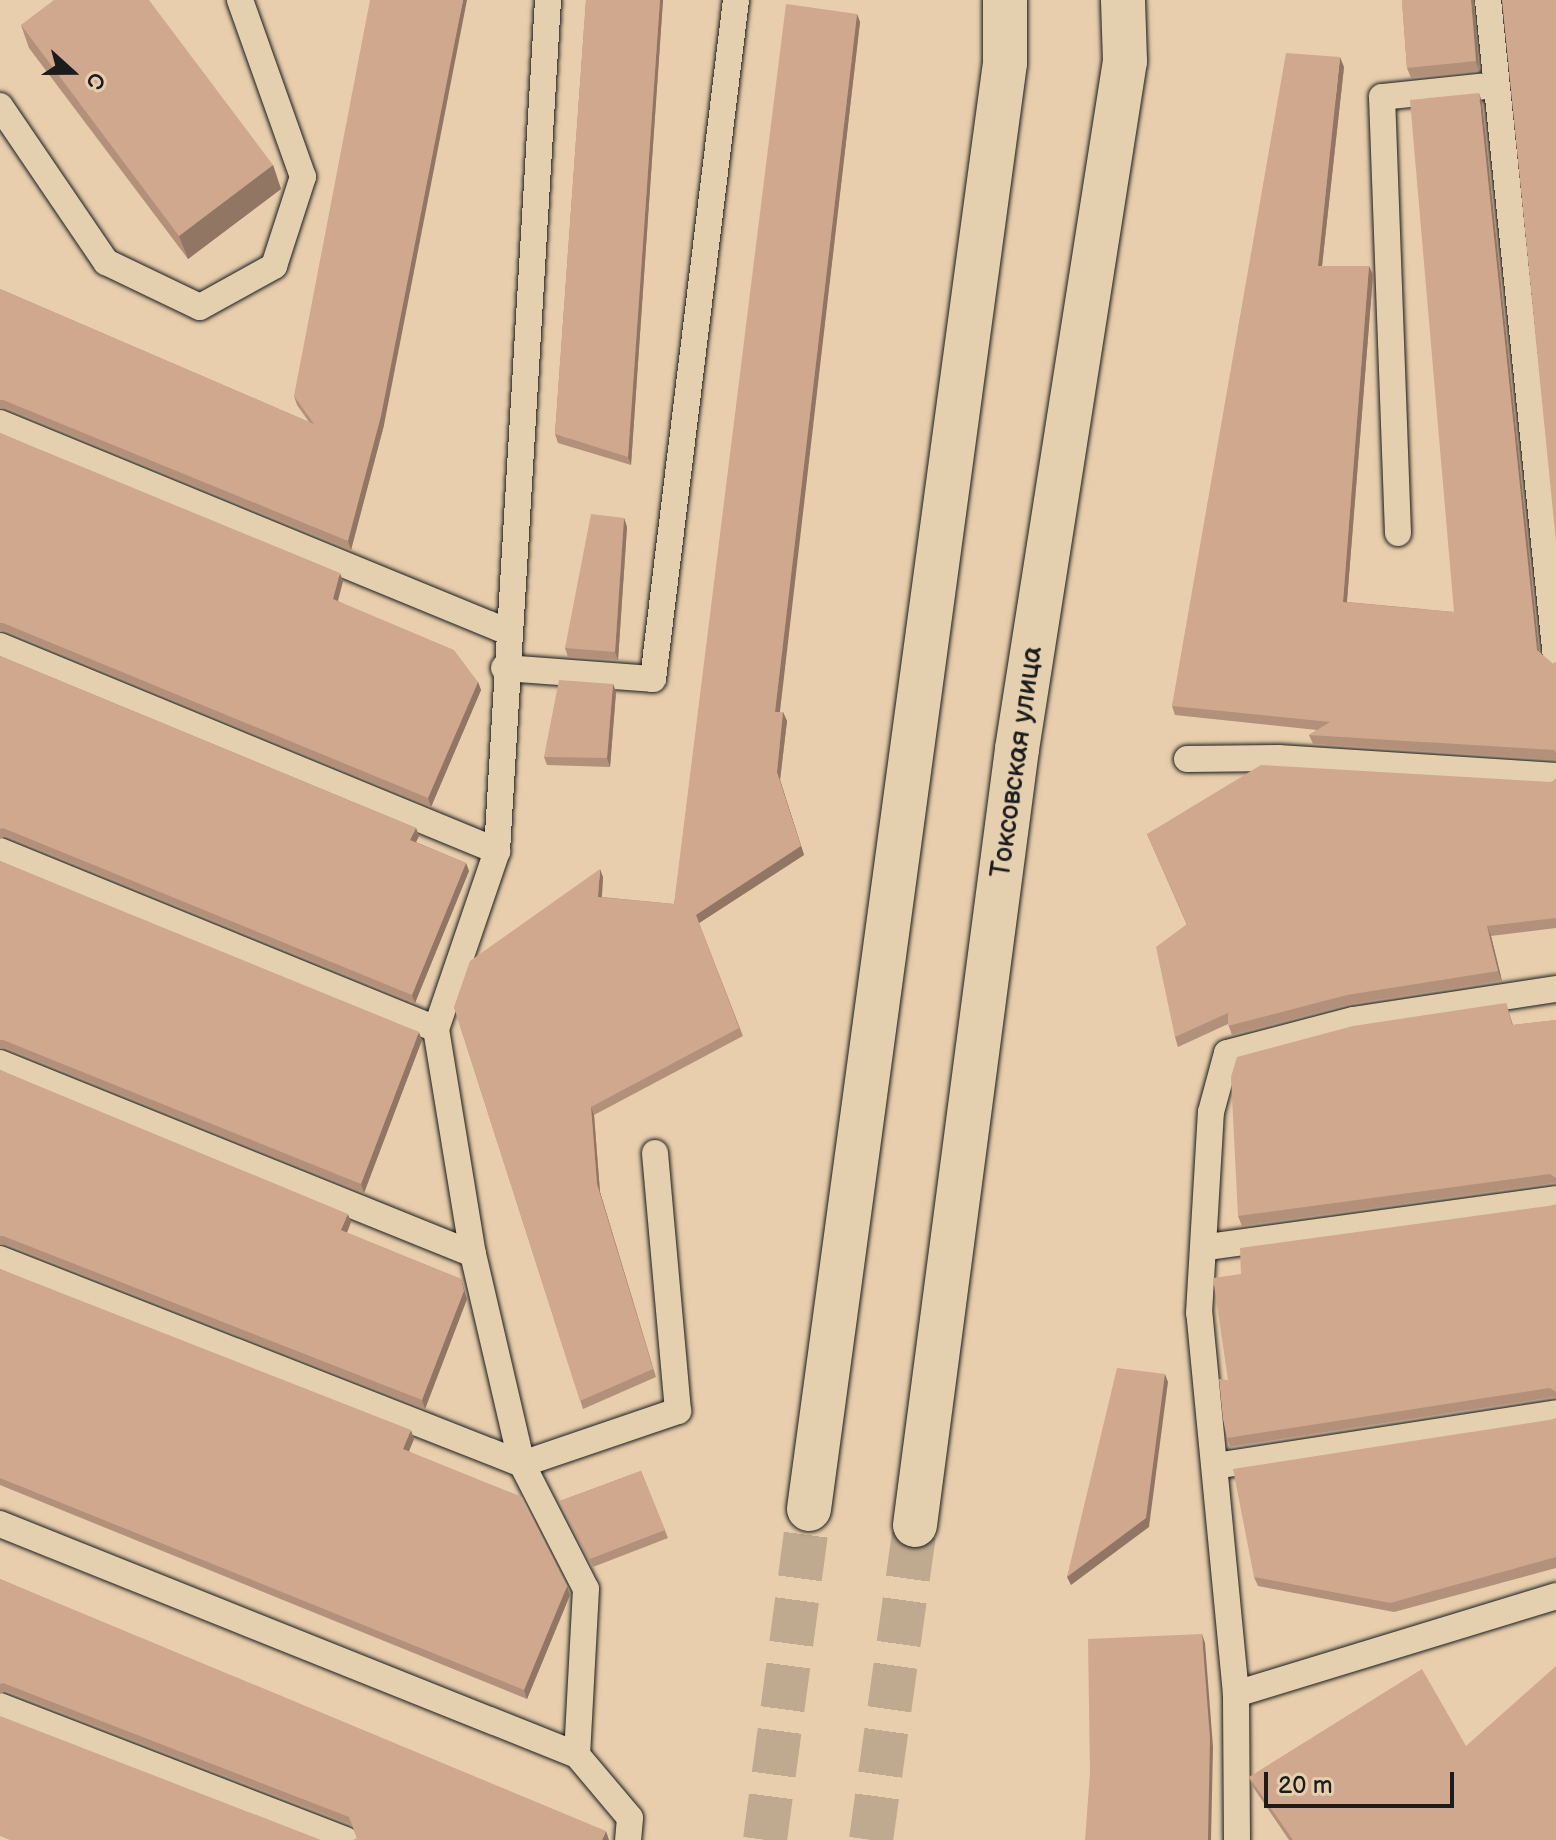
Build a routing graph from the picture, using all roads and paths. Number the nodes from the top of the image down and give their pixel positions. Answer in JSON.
{"nodes":[{"id":1,"x":240,"y":0,"type":"edge"},
{"id":2,"x":548,"y":0,"type":"edge"},
{"id":3,"x":736,"y":0,"type":"edge"},
{"id":4,"x":1005,"y":0,"type":"edge"},
{"id":5,"x":1123,"y":0,"type":"edge"},
{"id":6,"x":1488,"y":0,"type":"edge"},
{"id":7,"x":1496,"y":85,"type":"junction"},
{"id":8,"x":0,"y":106,"type":"edge"},
{"id":9,"x":0,"y":423,"type":"edge"},
{"id":10,"x":1398,"y":533,"type":"dead end"},
{"id":11,"x":506,"y":631,"type":"junction"},
{"id":12,"x":0,"y":646,"type":"edge"},
{"id":13,"x":1556,"y":658,"type":"edge"},
{"id":14,"x":504,"y":668,"type":"junction"},
{"id":15,"x":1187,"y":759,"type":"dead end"},
{"id":16,"x":1556,"y":776,"type":"edge"},
{"id":17,"x":0,"y":851,"type":"edge"},
{"id":18,"x":497,"y":851,"type":"junction"},
{"id":19,"x":1556,"y":989,"type":"edge"},
{"id":20,"x":436,"y":1029,"type":"junction"},
{"id":21,"x":0,"y":1063,"type":"edge"},
{"id":22,"x":655,"y":1153,"type":"dead end"},
{"id":23,"x":1556,"y":1199,"type":"edge"},
{"id":24,"x":1207,"y":1247,"type":"junction"},
{"id":25,"x":473,"y":1254,"type":"junction"},
{"id":26,"x":0,"y":1259,"type":"edge"},
{"id":27,"x":1556,"y":1413,"type":"edge"},
{"id":28,"x":522,"y":1464,"type":"junction"},
{"id":29,"x":1215,"y":1466,"type":"junction"},
{"id":30,"x":809,"y":1509,"type":"tunnel mouth"},
{"id":31,"x":0,"y":1524,"type":"edge"},
{"id":32,"x":915,"y":1525,"type":"tunnel mouth"},
{"id":33,"x":1556,"y":1596,"type":"edge"},
{"id":34,"x":1236,"y":1694,"type":"junction"},
{"id":35,"x":0,"y":1706,"type":"edge"},
{"id":36,"x":577,"y":1755,"type":"junction"},
{"id":37,"x":346,"y":1840,"type":"edge"},
{"id":38,"x":628,"y":1840,"type":"edge"},
{"id":39,"x":1237,"y":1840,"type":"edge"}],
"edges":[{"from":1,"to":8,"type":"lane"},
{"from":2,"to":11,"type":"lane"},
{"from":3,"to":14,"type":"lane"},
{"from":4,"to":30,"type":"main road"},
{"from":5,"to":32,"type":"main road","name":"Токсовская улица"},
{"from":6,"to":7,"type":"lane"},
{"from":7,"to":10,"type":"lane"},
{"from":7,"to":13,"type":"lane"},
{"from":9,"to":11,"type":"lane"},
{"from":11,"to":14,"type":"lane"},
{"from":12,"to":18,"type":"lane"},
{"from":14,"to":18,"type":"lane"},
{"from":15,"to":16,"type":"lane"},
{"from":17,"to":20,"type":"lane"},
{"from":18,"to":20,"type":"lane"},
{"from":19,"to":24,"type":"lane"},
{"from":20,"to":25,"type":"lane"},
{"from":21,"to":25,"type":"lane"},
{"from":22,"to":28,"type":"lane"},
{"from":23,"to":24,"type":"lane"},
{"from":24,"to":29,"type":"lane"},
{"from":25,"to":28,"type":"lane"},
{"from":26,"to":28,"type":"lane"},
{"from":27,"to":29,"type":"lane"},
{"from":28,"to":36,"type":"lane"},
{"from":29,"to":34,"type":"lane"},
{"from":31,"to":36,"type":"lane"},
{"from":33,"to":34,"type":"lane"},
{"from":34,"to":39,"type":"lane"},
{"from":35,"to":37,"type":"lane"},
{"from":36,"to":38,"type":"lane"}]}
